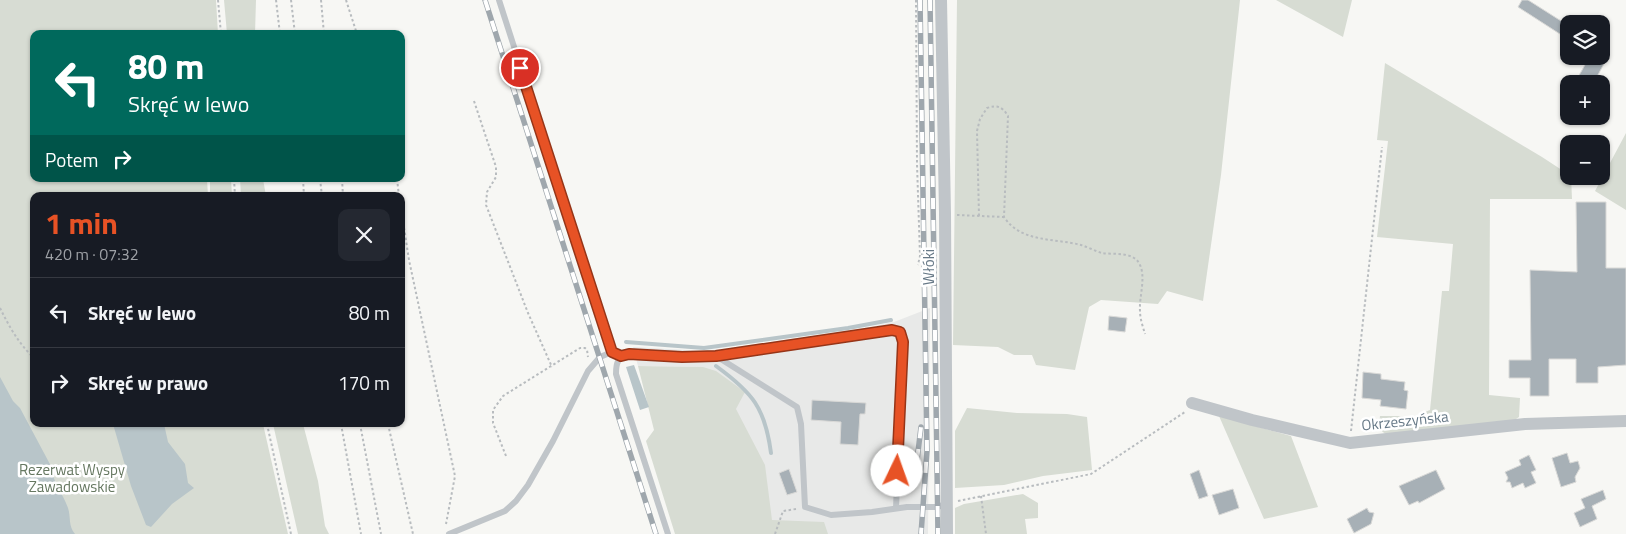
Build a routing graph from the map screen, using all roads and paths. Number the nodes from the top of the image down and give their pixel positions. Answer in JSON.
{"nodes":[{"id":1,"x":218,"y":0,"type":"edge"},
{"id":2,"x":276,"y":0,"type":"edge"},
{"id":3,"x":291,"y":0,"type":"edge"},
{"id":4,"x":321,"y":0,"type":"edge"},
{"id":5,"x":346,"y":0,"type":"edge"},
{"id":6,"x":499,"y":0,"type":"edge"},
{"id":7,"x":916,"y":0,"type":"edge"},
{"id":8,"x":941,"y":0,"type":"edge"},
{"id":9,"x":221,"y":30,"type":"edge"},
{"id":10,"x":280,"y":30,"type":"edge"},
{"id":11,"x":295,"y":30,"type":"edge"},
{"id":12,"x":324,"y":30,"type":"edge"},
{"id":13,"x":356,"y":30,"type":"edge"},
{"id":14,"x":474,"y":101,"type":"dead end"},
{"id":15,"x":1382,"y":147,"type":"dead end"},
{"id":16,"x":945,"y":214,"type":"junction"},
{"id":17,"x":979,"y":216,"type":"junction"},
{"id":18,"x":1004,"y":217,"type":"junction"},
{"id":19,"x":405,"y":234,"type":"edge"},
{"id":20,"x":918,"y":265,"type":"dead end"},
{"id":21,"x":0,"y":308,"type":"edge"},
{"id":22,"x":1145,"y":334,"type":"dead end"},
{"id":23,"x":612,"y":352,"type":"junction"},
{"id":24,"x":30,"y":354,"type":"edge"},
{"id":25,"x":621,"y":356,"type":"junction"},
{"id":26,"x":716,"y":356,"type":"junction"},
{"id":27,"x":552,"y":367,"type":"junction"},
{"id":28,"x":588,"y":371,"type":"junction"},
{"id":29,"x":1192,"y":402,"type":"joint"},
{"id":30,"x":1626,"y":421,"type":"edge"},
{"id":31,"x":268,"y":427,"type":"edge"},
{"id":32,"x":342,"y":427,"type":"edge"},
{"id":33,"x":361,"y":427,"type":"edge"},
{"id":34,"x":389,"y":427,"type":"edge"},
{"id":35,"x":1350,"y":443,"type":"junction"},
{"id":36,"x":506,"y":456,"type":"dead end"},
{"id":37,"x":981,"y":496,"type":"junction"},
{"id":38,"x":947,"y":503,"type":"junction"},
{"id":39,"x":806,"y":507,"type":"junction"},
{"id":40,"x":896,"y":508,"type":"junction"},
{"id":41,"x":446,"y":526,"type":"dead end"},
{"id":42,"x":291,"y":534,"type":"edge"},
{"id":43,"x":361,"y":534,"type":"edge"},
{"id":44,"x":381,"y":534,"type":"edge"},
{"id":45,"x":412,"y":534,"type":"edge"},
{"id":46,"x":449,"y":534,"type":"edge"},
{"id":47,"x":668,"y":534,"type":"edge"},
{"id":48,"x":775,"y":534,"type":"edge"},
{"id":49,"x":947,"y":534,"type":"edge"},
{"id":50,"x":986,"y":534,"type":"edge"}],
"edges":[{"from":1,"to":9,"type":"path"},
{"from":2,"to":10,"type":"path"},
{"from":3,"to":11,"type":"path"},
{"from":4,"to":12,"type":"path"},
{"from":5,"to":13,"type":"path"},
{"from":6,"to":23,"type":"lane"},
{"from":7,"to":20,"type":"path"},
{"from":8,"to":16,"type":"street","name":"Włóki"},
{"from":14,"to":27,"type":"path"},
{"from":15,"to":35,"type":"path"},
{"from":16,"to":17,"type":"path"},
{"from":16,"to":38,"type":"street","name":"Włóki"},
{"from":17,"to":18,"type":"path"},
{"from":17,"to":18,"type":"path"},
{"from":18,"to":22,"type":"path"},
{"from":19,"to":41,"type":"path"},
{"from":21,"to":24,"type":"path"},
{"from":23,"to":25,"type":"lane"},
{"from":23,"to":28,"type":"lane"},
{"from":25,"to":26,"type":"lane"},
{"from":25,"to":47,"type":"lane"},
{"from":26,"to":39,"type":"lane"},
{"from":26,"to":40,"type":"lane"},
{"from":27,"to":28,"type":"path"},
{"from":27,"to":36,"type":"path"},
{"from":28,"to":46,"type":"lane"},
{"from":29,"to":35,"type":"street","name":"Okrzeszyńska"},
{"from":29,"to":37,"type":"path"},
{"from":30,"to":35,"type":"street","name":"Okrzeszyńska"},
{"from":31,"to":42,"type":"path"},
{"from":32,"to":43,"type":"path"},
{"from":33,"to":44,"type":"path"},
{"from":34,"to":45,"type":"path"},
{"from":37,"to":38,"type":"path"},
{"from":37,"to":50,"type":"path"},
{"from":38,"to":40,"type":"lane"},
{"from":38,"to":49,"type":"street","name":"Włóki"},
{"from":39,"to":40,"type":"lane"},
{"from":39,"to":48,"type":"path"}]}
